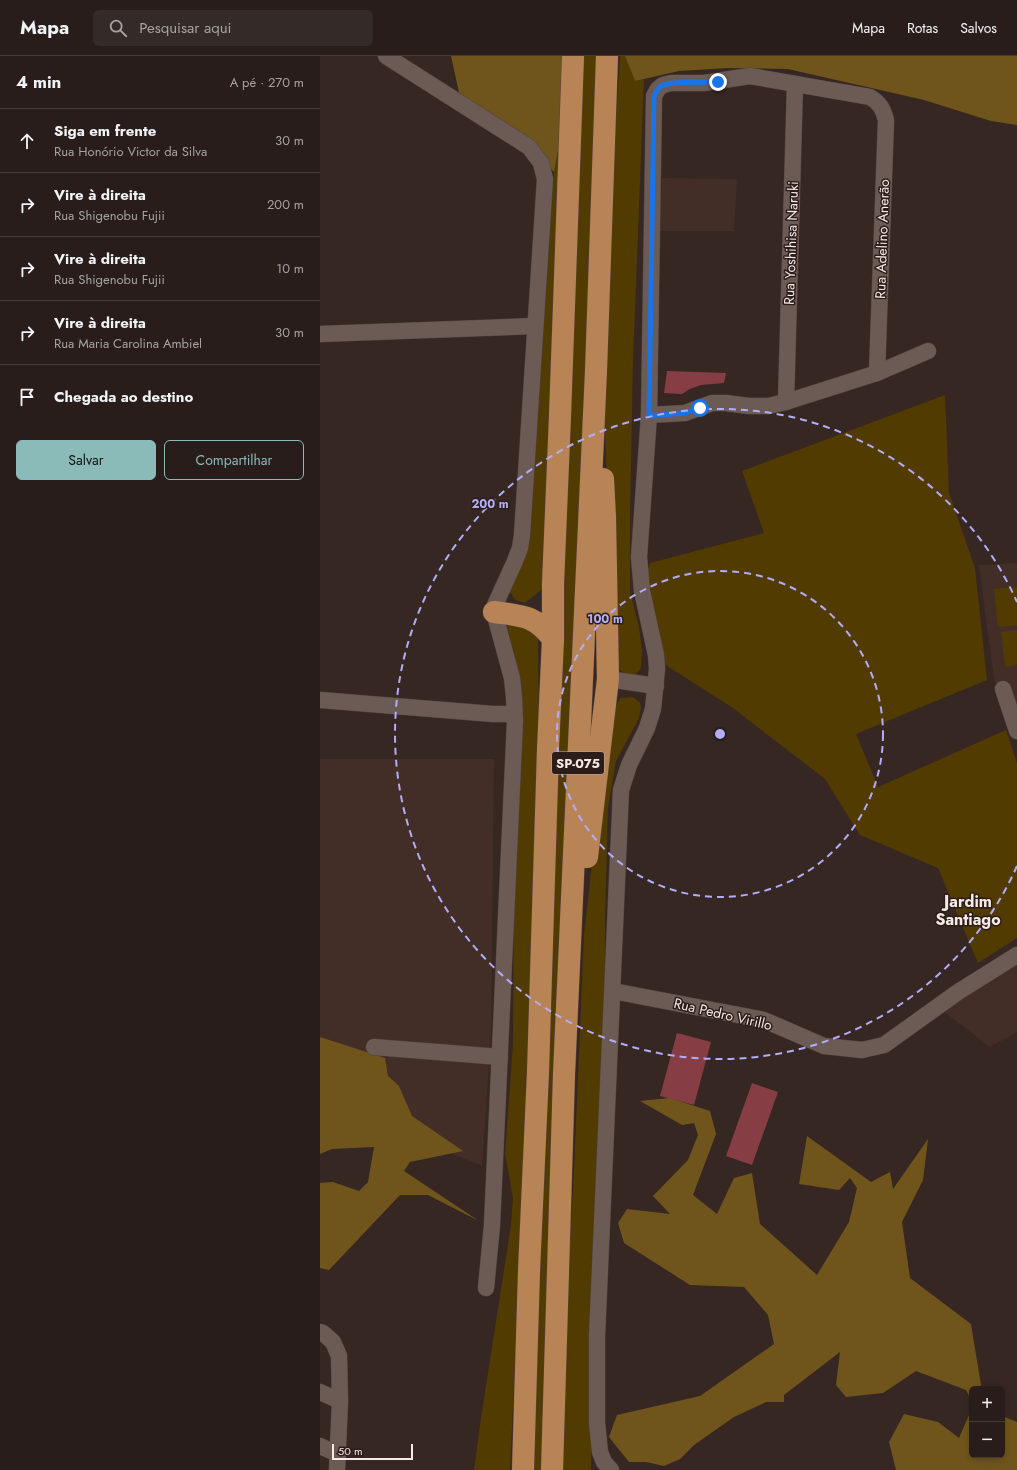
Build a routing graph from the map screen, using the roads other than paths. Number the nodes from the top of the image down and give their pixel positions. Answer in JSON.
{"nodes":[{"id":1,"x":386,"y":56,"type":"edge"},
{"id":2,"x":573,"y":56,"type":"edge"},
{"id":3,"x":607,"y":56,"type":"edge"},
{"id":4,"x":795,"y":84,"type":"junction"},
{"id":5,"x":535,"y":326,"type":"junction"},
{"id":6,"x":320,"y":334,"type":"edge"},
{"id":7,"x":928,"y":351,"type":"dead end"},
{"id":8,"x":596,"y":371,"type":"junction"},
{"id":9,"x":877,"y":373,"type":"junction"},
{"id":10,"x":786,"y":402,"type":"junction"},
{"id":11,"x":649,"y":416,"type":"junction"},
{"id":12,"x":553,"y":584,"type":"junction"},
{"id":13,"x":494,"y":609,"type":"junction"},
{"id":14,"x":553,"y":639,"type":"junction"},
{"id":15,"x":608,"y":679,"type":"junction"},
{"id":16,"x":656,"y":686,"type":"junction"},
{"id":17,"x":1003,"y":689,"type":"dead end"},
{"id":18,"x":320,"y":700,"type":"edge"},
{"id":19,"x":514,"y":714,"type":"junction"},
{"id":20,"x":1017,"y":731,"type":"edge"},
{"id":21,"x":1017,"y":955,"type":"edge"},
{"id":22,"x":570,"y":963,"type":"junction"},
{"id":23,"x":613,"y":991,"type":"junction"},
{"id":24,"x":374,"y":1047,"type":"dead end"},
{"id":25,"x":500,"y":1057,"type":"junction"},
{"id":26,"x":486,"y":1288,"type":"dead end"},
{"id":27,"x":320,"y":1332,"type":"edge"},
{"id":28,"x":320,"y":1392,"type":"edge"},
{"id":29,"x":340,"y":1401,"type":"junction"},
{"id":30,"x":320,"y":1446,"type":"edge"},
{"id":31,"x":338,"y":1454,"type":"junction"},
{"id":32,"x":337,"y":1470,"type":"edge"},
{"id":33,"x":523,"y":1470,"type":"edge"},
{"id":34,"x":552,"y":1470,"type":"edge"},
{"id":35,"x":611,"y":1470,"type":"edge"}],
"edges":[{"from":1,"to":5,"type":"street"},
{"from":2,"to":12,"type":"highway","number":"SP-075"},
{"from":3,"to":8,"type":"highway","number":"SP-075"},
{"from":4,"to":9,"type":"street","name":"Rua Adelino Anerão"},
{"from":4,"to":10,"type":"street","name":"Rua Yoshihisa Naruki"},
{"from":4,"to":11,"type":"street"},
{"from":5,"to":6,"type":"street"},
{"from":5,"to":13,"type":"street"},
{"from":7,"to":9,"type":"street"},
{"from":8,"to":15,"type":"highway"},
{"from":8,"to":22,"type":"highway","number":"SP-075"},
{"from":9,"to":10,"type":"street"},
{"from":10,"to":11,"type":"street"},
{"from":11,"to":16,"type":"street"},
{"from":12,"to":13,"type":"highway"},
{"from":12,"to":14,"type":"highway","number":"SP-075"},
{"from":13,"to":14,"type":"highway"},
{"from":13,"to":19,"type":"street"},
{"from":14,"to":33,"type":"highway","number":"SP-075"},
{"from":15,"to":16,"type":"street"},
{"from":15,"to":22,"type":"highway"},
{"from":16,"to":23,"type":"street"},
{"from":17,"to":20,"type":"street"},
{"from":18,"to":19,"type":"street"},
{"from":19,"to":25,"type":"street"},
{"from":21,"to":23,"type":"street","name":"Rua Pedro Virillo"},
{"from":22,"to":34,"type":"highway","number":"SP-075"},
{"from":23,"to":35,"type":"street"},
{"from":24,"to":25,"type":"street"},
{"from":25,"to":26,"type":"street"},
{"from":27,"to":29,"type":"street"},
{"from":28,"to":29,"type":"street"},
{"from":29,"to":31,"type":"street"},
{"from":30,"to":31,"type":"street"},
{"from":31,"to":32,"type":"street"}]}
